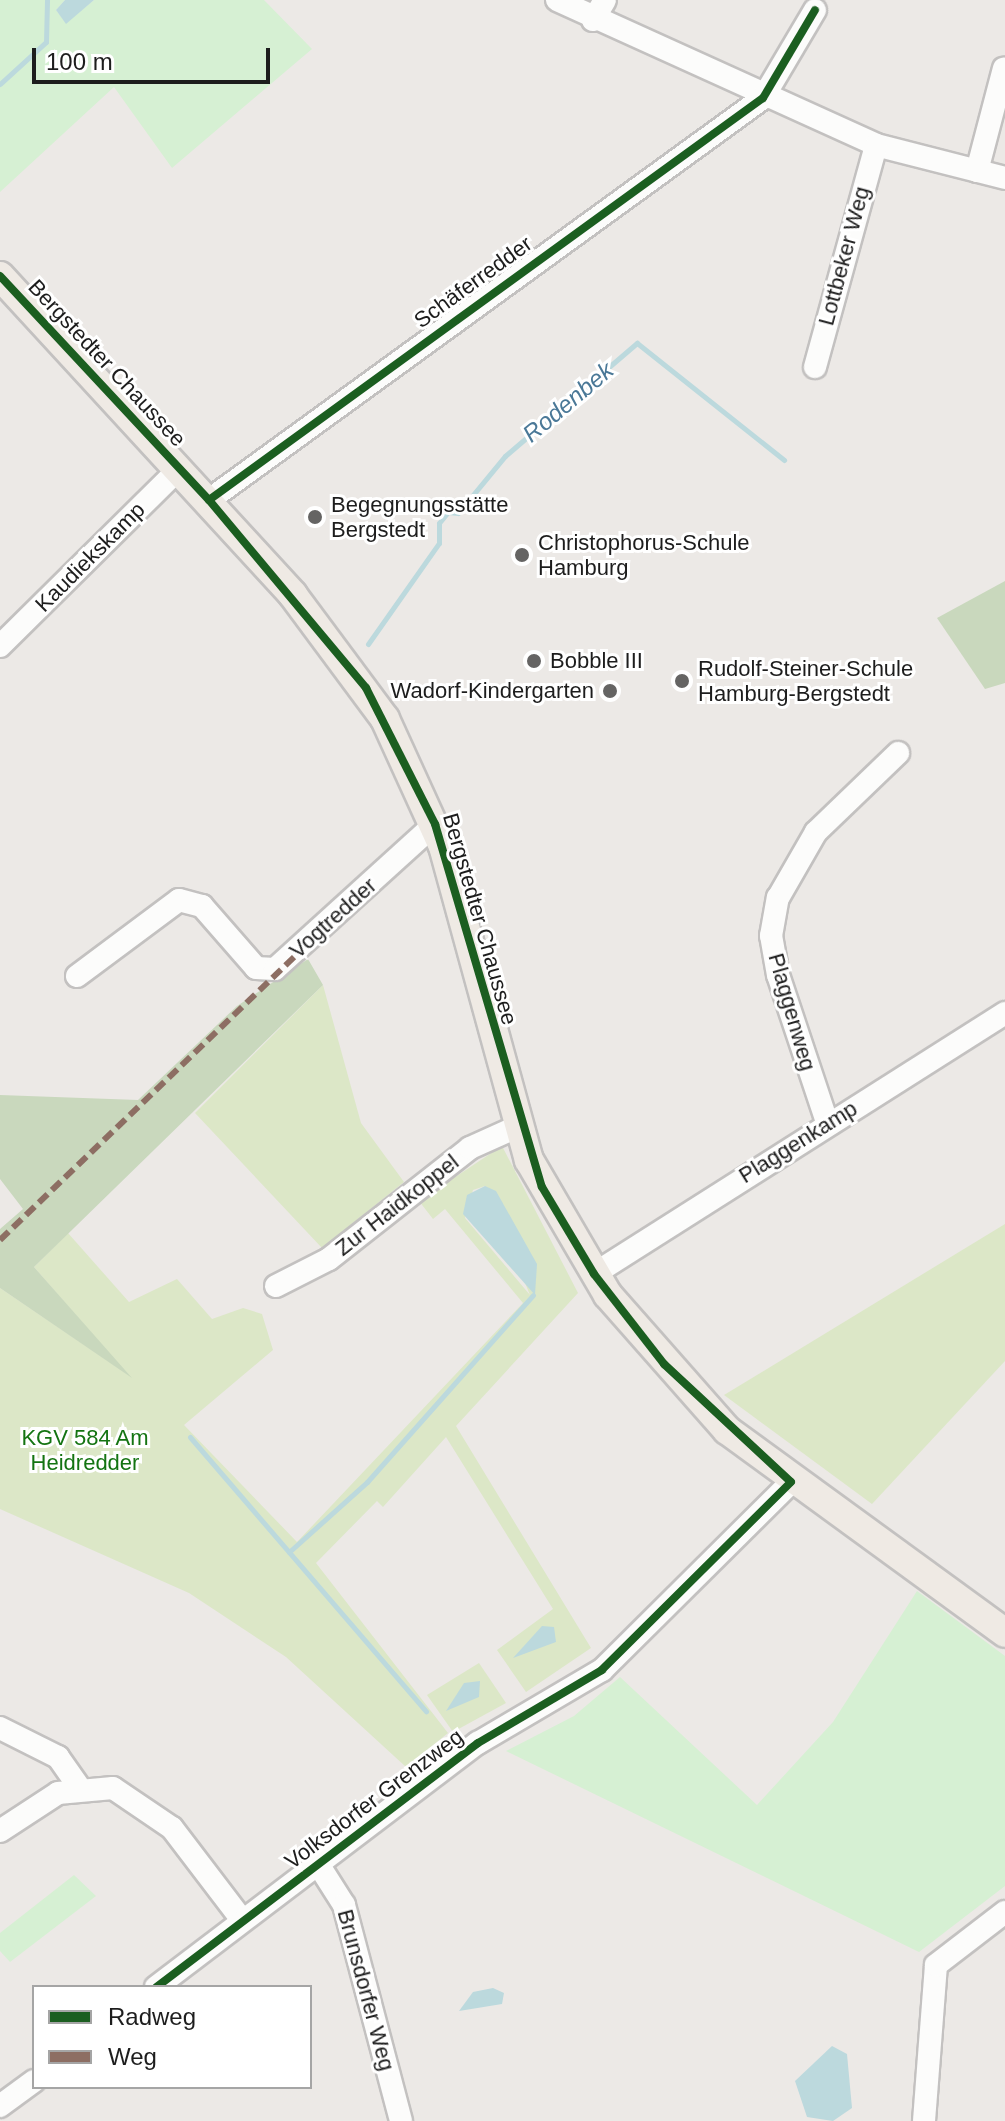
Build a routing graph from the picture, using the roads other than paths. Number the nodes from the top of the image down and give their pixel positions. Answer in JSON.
{"nodes":[{"id":1,"x":557,"y":0,"type":"edge"},
{"id":2,"x":605,"y":0,"type":"edge"},
{"id":3,"x":815,"y":10,"type":"dead end"},
{"id":4,"x":593,"y":20,"type":"junction"},
{"id":5,"x":1004,"y":68,"type":"edge"},
{"id":6,"x":763,"y":98,"type":"junction"},
{"id":7,"x":876,"y":145,"type":"junction"},
{"id":8,"x":977,"y":171,"type":"junction"},
{"id":9,"x":1005,"y":178,"type":"edge"},
{"id":10,"x":0,"y":276,"type":"edge"},
{"id":11,"x":815,"y":367,"type":"dead end"},
{"id":12,"x":180,"y":468,"type":"junction"},
{"id":13,"x":209,"y":500,"type":"junction"},
{"id":14,"x":0,"y":646,"type":"edge"},
{"id":15,"x":898,"y":753,"type":"dead end"},
{"id":16,"x":435,"y":824,"type":"junction"},
{"id":17,"x":77,"y":976,"type":"dead end"},
{"id":18,"x":1005,"y":1013,"type":"edge"},
{"id":19,"x":827,"y":1122,"type":"junction"},
{"id":20,"x":519,"y":1126,"type":"junction"},
{"id":21,"x":594,"y":1274,"type":"junction"},
{"id":22,"x":276,"y":1286,"type":"dead end"},
{"id":23,"x":791,"y":1482,"type":"junction"},
{"id":24,"x":1005,"y":1633,"type":"edge"},
{"id":25,"x":0,"y":1728,"type":"edge"},
{"id":26,"x":78,"y":1786,"type":"junction"},
{"id":27,"x":0,"y":1831,"type":"edge"},
{"id":28,"x":318,"y":1864,"type":"junction"},
{"id":29,"x":1005,"y":1912,"type":"edge"},
{"id":30,"x":242,"y":1920,"type":"junction"},
{"id":31,"x":159,"y":1985,"type":"edge"},
{"id":32,"x":32,"y":2082,"type":"edge"},
{"id":33,"x":0,"y":2106,"type":"edge"},
{"id":34,"x":401,"y":2121,"type":"edge"},
{"id":35,"x":924,"y":2121,"type":"edge"}],
"edges":[{"from":1,"to":4,"type":"street"},
{"from":2,"to":4,"type":"street"},
{"from":3,"to":6,"type":"street"},
{"from":4,"to":6,"type":"street"},
{"from":5,"to":8,"type":"street"},
{"from":6,"to":7,"type":"street"},
{"from":6,"to":13,"type":"street","name":"Schäferredder"},
{"from":7,"to":8,"type":"street"},
{"from":7,"to":11,"type":"street","name":"Lottbeker Weg"},
{"from":8,"to":9,"type":"street"},
{"from":10,"to":12,"type":"main road","name":"Bergstedter Chaussee"},
{"from":12,"to":13,"type":"main road","name":"Bergstedter Chaussee"},
{"from":12,"to":14,"type":"street","name":"Kaudiekskamp"},
{"from":13,"to":16,"type":"main road","name":"Bergstedter Chaussee"},
{"from":15,"to":19,"type":"street","name":"Plaggenweg"},
{"from":16,"to":17,"type":"street","name":"Vogtredder"},
{"from":16,"to":20,"type":"main road","name":"Bergstedter Chaussee"},
{"from":18,"to":19,"type":"street","name":"Plaggenkamp"},
{"from":19,"to":21,"type":"street","name":"Plaggenkamp"},
{"from":20,"to":21,"type":"main road","name":"Bergstedter Chaussee"},
{"from":20,"to":22,"type":"street","name":"Zur Haidkoppel"},
{"from":21,"to":23,"type":"main road","name":"Bergstedter Chaussee"},
{"from":23,"to":24,"type":"main road","name":"Bergstedter Chaussee"},
{"from":23,"to":28,"type":"street","name":"Volksdorfer Grenzweg"},
{"from":25,"to":26,"type":"street"},
{"from":26,"to":27,"type":"street"},
{"from":26,"to":30,"type":"street"},
{"from":28,"to":30,"type":"street","name":"Volksdorfer Grenzweg"},
{"from":28,"to":34,"type":"street","name":"Brunsdorfer Weg"},
{"from":29,"to":35,"type":"street"},
{"from":30,"to":31,"type":"street","name":"Volksdorfer Grenzweg"},
{"from":32,"to":33,"type":"street"}]}
